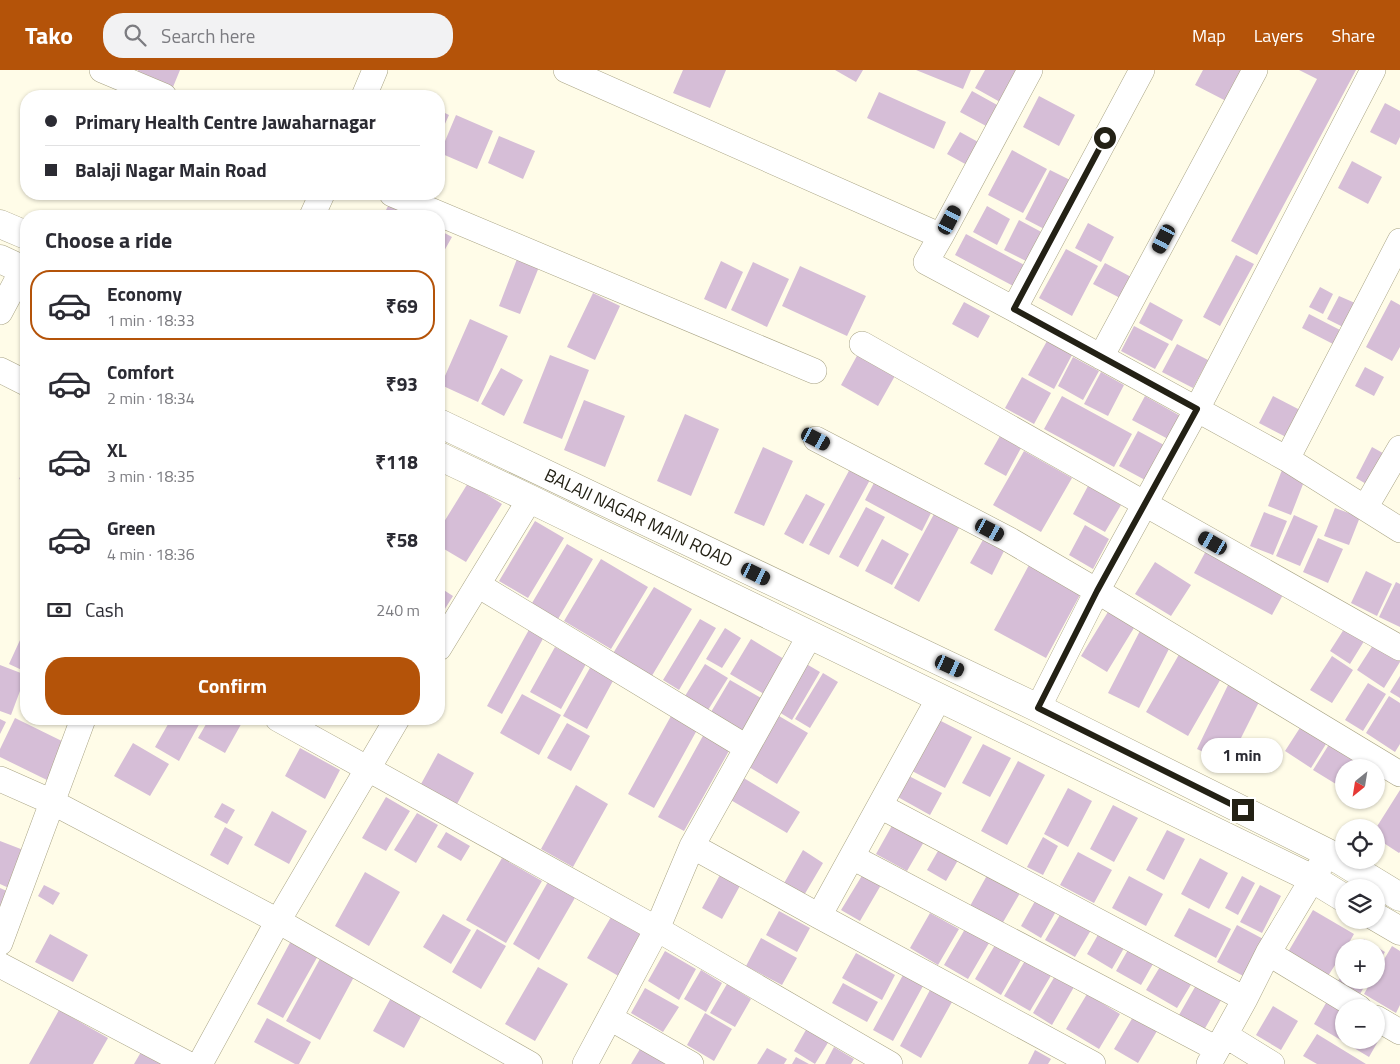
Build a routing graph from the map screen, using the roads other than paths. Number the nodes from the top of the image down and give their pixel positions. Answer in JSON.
{"nodes":[{"id":1,"x":102,"y":70,"type":"edge"},
{"id":2,"x":375,"y":70,"type":"edge"},
{"id":3,"x":566,"y":70,"type":"edge"},
{"id":4,"x":1030,"y":70,"type":"edge"},
{"id":5,"x":1142,"y":70,"type":"edge"},
{"id":6,"x":1255,"y":70,"type":"edge"},
{"id":7,"x":1374,"y":70,"type":"edge"},
{"id":8,"x":150,"y":90,"type":"edge"},
{"id":9,"x":367,"y":90,"type":"edge"},
{"id":10,"x":406,"y":200,"type":"edge"},
{"id":11,"x":430,"y":210,"type":"edge"},
{"id":12,"x":445,"y":216,"type":"edge"},
{"id":13,"x":0,"y":224,"type":"edge"},
{"id":14,"x":20,"y":232,"type":"edge"},
{"id":15,"x":942,"y":236,"type":"junction"},
{"id":16,"x":1400,"y":241,"type":"edge"},
{"id":17,"x":16,"y":266,"type":"edge"},
{"id":18,"x":1014,"y":309,"type":"junction"},
{"id":19,"x":0,"y":312,"type":"edge"},
{"id":20,"x":862,"y":344,"type":"dead end"},
{"id":21,"x":1101,"y":357,"type":"junction"},
{"id":22,"x":0,"y":370,"type":"edge"},
{"id":23,"x":814,"y":371,"type":"dead end"},
{"id":24,"x":20,"y":380,"type":"edge"},
{"id":25,"x":1197,"y":409,"type":"junction"},
{"id":26,"x":445,"y":426,"type":"edge"},
{"id":27,"x":816,"y":439,"type":"dead end"},
{"id":28,"x":1400,"y":448,"type":"edge"},
{"id":29,"x":445,"y":459,"type":"edge"},
{"id":30,"x":1287,"y":459,"type":"junction"},
{"id":31,"x":530,"y":499,"type":"junction"},
{"id":32,"x":1145,"y":504,"type":"junction"},
{"id":33,"x":1365,"y":508,"type":"junction"},
{"id":34,"x":1400,"y":530,"type":"edge"},
{"id":35,"x":478,"y":585,"type":"junction"},
{"id":36,"x":1097,"y":591,"type":"junction"},
{"id":37,"x":445,"y":634,"type":"edge"},
{"id":38,"x":810,"y":635,"type":"junction"},
{"id":39,"x":1400,"y":648,"type":"edge"},
{"id":40,"x":939,"y":698,"type":"junction"},
{"id":41,"x":1038,"y":708,"type":"junction"},
{"id":42,"x":82,"y":725,"type":"edge"},
{"id":43,"x":289,"y":725,"type":"edge"},
{"id":44,"x":392,"y":725,"type":"edge"},
{"id":45,"x":746,"y":747,"type":"junction"},
{"id":46,"x":367,"y":768,"type":"junction"},
{"id":47,"x":1400,"y":774,"type":"edge"},
{"id":48,"x":0,"y":779,"type":"edge"},
{"id":49,"x":52,"y":802,"type":"junction"},
{"id":50,"x":880,"y":806,"type":"junction"},
{"id":51,"x":692,"y":846,"type":"junction"},
{"id":52,"x":1328,"y":853,"type":"junction"},
{"id":53,"x":852,"y":857,"type":"junction"},
{"id":54,"x":1313,"y":880,"type":"junction"},
{"id":55,"x":1335,"y":893,"type":"edge"},
{"id":56,"x":1400,"y":897,"type":"edge"},
{"id":57,"x":819,"y":916,"type":"junction"},
{"id":58,"x":278,"y":921,"type":"junction"},
{"id":59,"x":1385,"y":923,"type":"edge"},
{"id":60,"x":658,"y":929,"type":"junction"},
{"id":61,"x":1400,"y":932,"type":"edge"},
{"id":62,"x":0,"y":943,"type":"edge"},
{"id":63,"x":1268,"y":953,"type":"junction"},
{"id":64,"x":0,"y":965,"type":"edge"},
{"id":65,"x":1245,"y":998,"type":"junction"},
{"id":66,"x":1344,"y":999,"type":"edge"},
{"id":67,"x":610,"y":1018,"type":"junction"},
{"id":68,"x":1385,"y":1023,"type":"edge"},
{"id":69,"x":1400,"y":1032,"type":"edge"},
{"id":70,"x":1217,"y":1050,"type":"edge"},
{"id":71,"x":188,"y":1064,"type":"edge"},
{"id":72,"x":200,"y":1064,"type":"edge"},
{"id":73,"x":530,"y":1064,"type":"edge"},
{"id":74,"x":585,"y":1064,"type":"edge"},
{"id":75,"x":691,"y":1064,"type":"edge"},
{"id":76,"x":890,"y":1064,"type":"edge"},
{"id":77,"x":1093,"y":1064,"type":"edge"},
{"id":78,"x":1272,"y":1064,"type":"edge"}],
"edges":[{"from":1,"to":8,"type":"street"},
{"from":2,"to":9,"type":"street"},
{"from":3,"to":15,"type":"street"},
{"from":4,"to":15,"type":"street"},
{"from":5,"to":18,"type":"street"},
{"from":6,"to":21,"type":"street"},
{"from":7,"to":25,"type":"street"},
{"from":10,"to":11,"type":"street"},
{"from":12,"to":23,"type":"street"},
{"from":13,"to":14,"type":"street"},
{"from":15,"to":18,"type":"street"},
{"from":16,"to":30,"type":"street"},
{"from":17,"to":19,"type":"street"},
{"from":18,"to":21,"type":"street"},
{"from":20,"to":32,"type":"street"},
{"from":21,"to":25,"type":"street"},
{"from":22,"to":24,"type":"street"},
{"from":25,"to":30,"type":"street"},
{"from":25,"to":32,"type":"street"},
{"from":26,"to":41,"type":"street","name":"BALAJI NAGAR MAIN ROAD"},
{"from":27,"to":36,"type":"street"},
{"from":28,"to":33,"type":"street"},
{"from":29,"to":31,"type":"street"},
{"from":30,"to":33,"type":"street"},
{"from":31,"to":35,"type":"street"},
{"from":31,"to":38,"type":"street"},
{"from":32,"to":36,"type":"street"},
{"from":32,"to":39,"type":"street"},
{"from":33,"to":34,"type":"street"},
{"from":35,"to":37,"type":"street"},
{"from":35,"to":45,"type":"street"},
{"from":36,"to":41,"type":"street"},
{"from":36,"to":47,"type":"street"},
{"from":38,"to":40,"type":"street"},
{"from":38,"to":45,"type":"street"},
{"from":40,"to":50,"type":"street"},
{"from":40,"to":54,"type":"street"},
{"from":41,"to":52,"type":"street","name":"BALAJI NAGAR MAIN ROAD"},
{"from":42,"to":49,"type":"street"},
{"from":43,"to":46,"type":"street"},
{"from":44,"to":46,"type":"street"},
{"from":45,"to":51,"type":"street"},
{"from":46,"to":58,"type":"street"},
{"from":46,"to":60,"type":"street"},
{"from":48,"to":49,"type":"street"},
{"from":49,"to":58,"type":"street"},
{"from":49,"to":62,"type":"street"},
{"from":50,"to":53,"type":"street"},
{"from":50,"to":65,"type":"street"},
{"from":51,"to":57,"type":"street"},
{"from":51,"to":60,"type":"street"},
{"from":52,"to":54,"type":"street"},
{"from":52,"to":56,"type":"street","name":"BALAJI NAGAR MAIN ROAD"},
{"from":53,"to":57,"type":"street"},
{"from":53,"to":70,"type":"street"},
{"from":54,"to":55,"type":"street"},
{"from":54,"to":63,"type":"street"},
{"from":57,"to":77,"type":"street"},
{"from":58,"to":72,"type":"street"},
{"from":58,"to":73,"type":"street"},
{"from":59,"to":61,"type":"street"},
{"from":60,"to":67,"type":"street"},
{"from":60,"to":76,"type":"street"},
{"from":63,"to":65,"type":"street"},
{"from":63,"to":66,"type":"street"},
{"from":64,"to":71,"type":"street"},
{"from":65,"to":70,"type":"street"},
{"from":67,"to":74,"type":"street"},
{"from":67,"to":75,"type":"street"},
{"from":68,"to":69,"type":"street"},
{"from":70,"to":78,"type":"street"}]}
